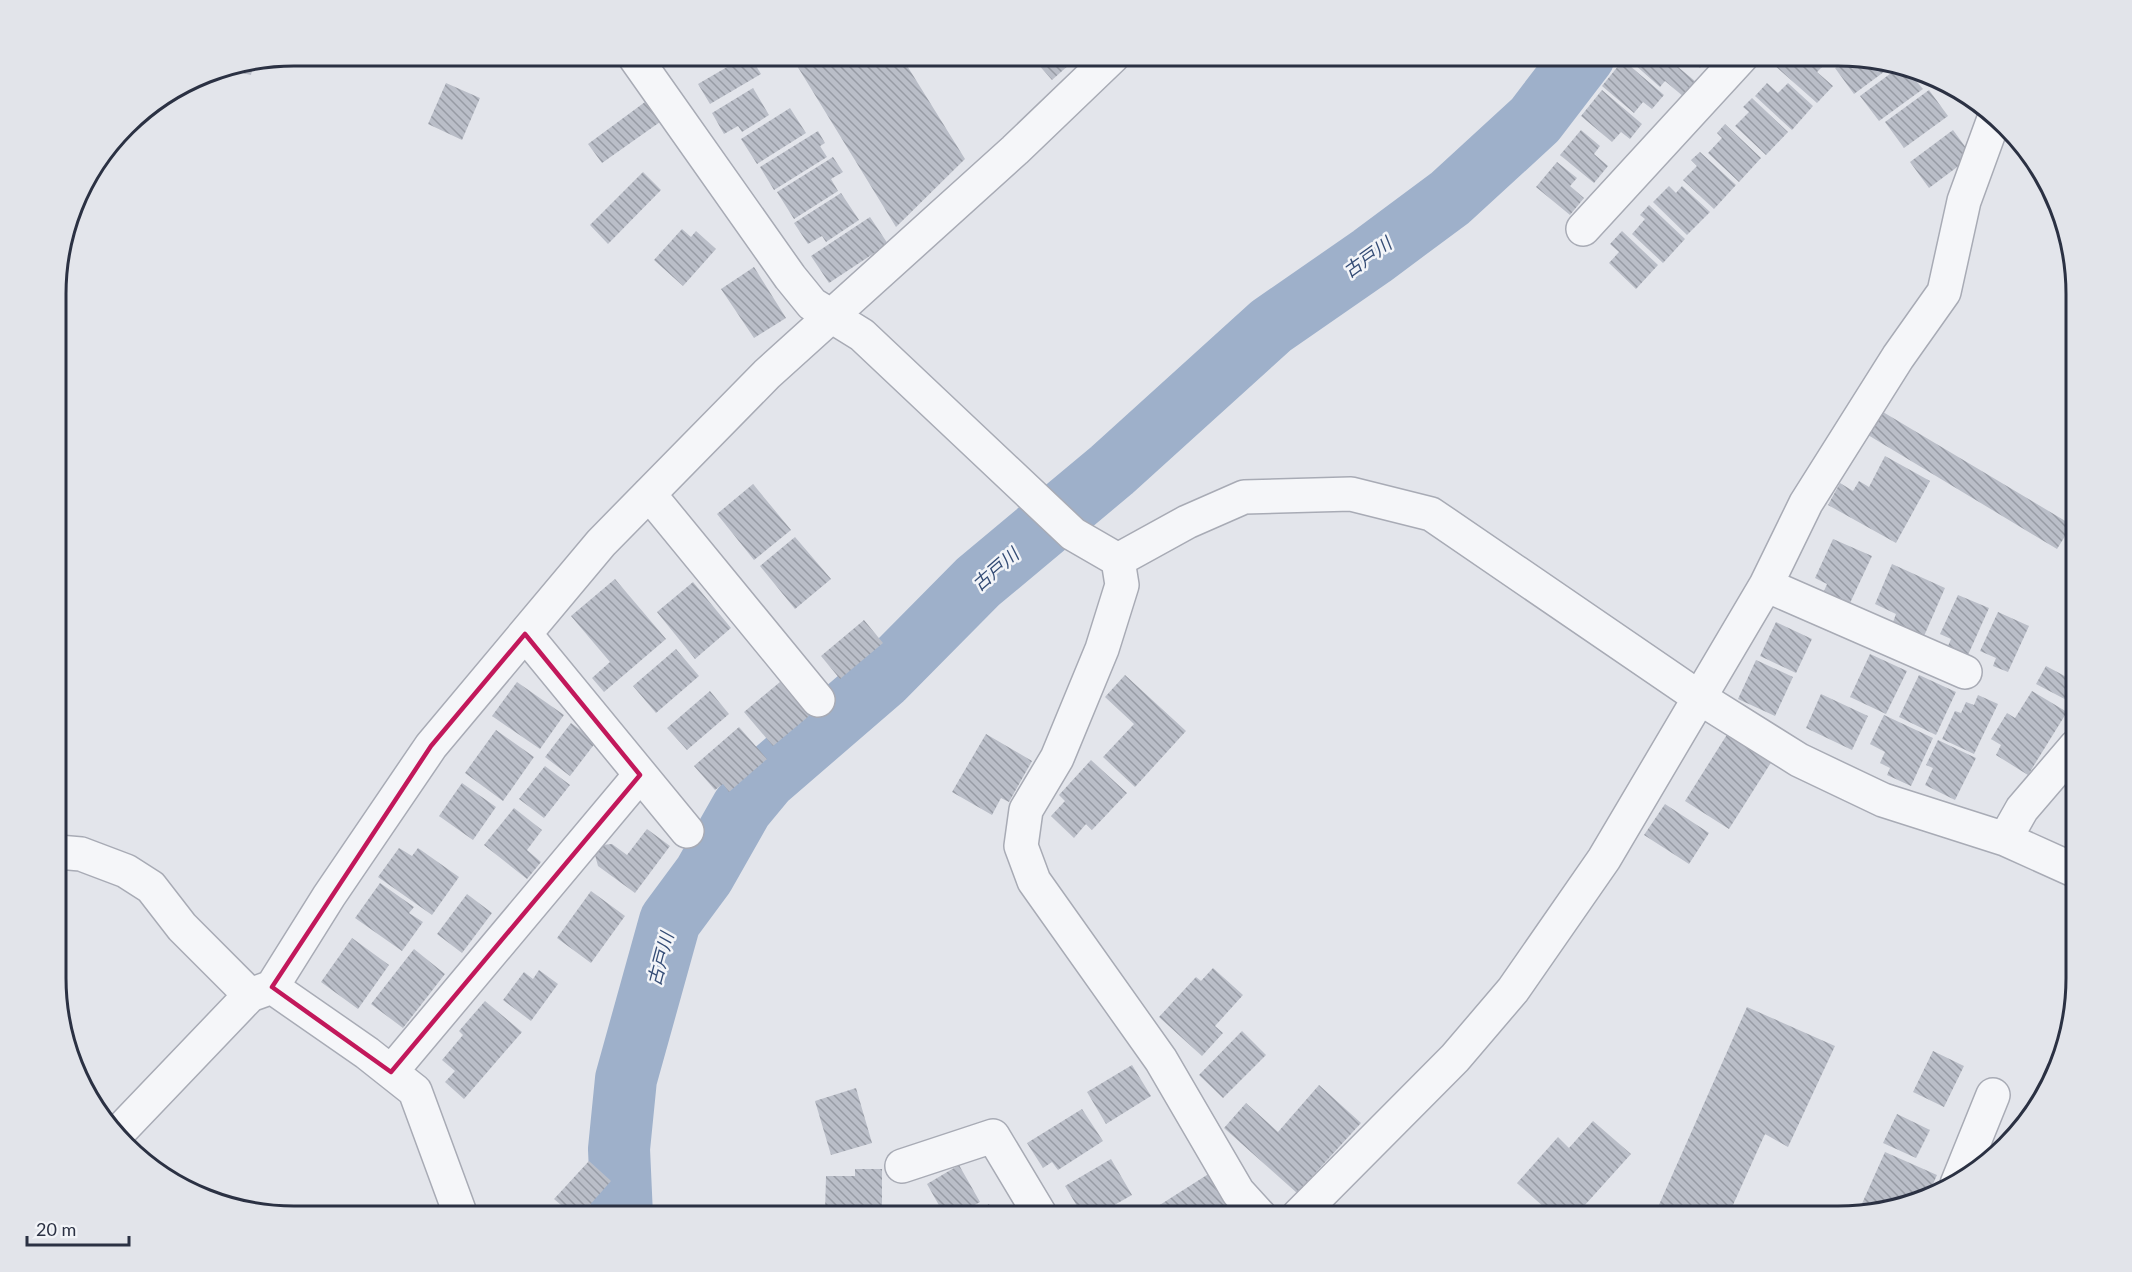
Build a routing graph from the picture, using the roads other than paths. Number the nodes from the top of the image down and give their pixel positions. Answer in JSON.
{"nodes":[{"id":1,"x":641,"y":66,"type":"edge"},
{"id":2,"x":1103,"y":66,"type":"edge"},
{"id":3,"x":1733,"y":66,"type":"edge"},
{"id":4,"x":1986,"y":121,"type":"edge"},
{"id":5,"x":1583,"y":229,"type":"dead end"},
{"id":6,"x":831,"y":316,"type":"junction"},
{"id":7,"x":649,"y":494,"type":"junction"},
{"id":8,"x":1118,"y":560,"type":"junction"},
{"id":9,"x":1766,"y":585,"type":"junction"},
{"id":10,"x":525,"y":634,"type":"junction"},
{"id":11,"x":1965,"y":672,"type":"dead end"},
{"id":12,"x":1700,"y":698,"type":"junction"},
{"id":13,"x":818,"y":700,"type":"dead end"},
{"id":14,"x":2066,"y":758,"type":"edge"},
{"id":15,"x":640,"y":774,"type":"junction"},
{"id":16,"x":687,"y":831,"type":"dead end"},
{"id":17,"x":2005,"y":839,"type":"junction"},
{"id":18,"x":66,"y":853,"type":"edge"},
{"id":19,"x":2066,"y":866,"type":"edge"},
{"id":20,"x":261,"y":991,"type":"junction"},
{"id":21,"x":391,"y":1072,"type":"junction"},
{"id":22,"x":1994,"y":1095,"type":"dead end"},
{"id":23,"x":123,"y":1128,"type":"edge"},
{"id":24,"x":902,"y":1166,"type":"dead end"},
{"id":25,"x":1963,"y":1169,"type":"edge"},
{"id":26,"x":456,"y":1206,"type":"edge"},
{"id":27,"x":1035,"y":1206,"type":"edge"},
{"id":28,"x":1251,"y":1206,"type":"edge"},
{"id":29,"x":1309,"y":1206,"type":"edge"}],
"edges":[{"from":1,"to":6,"type":"street"},
{"from":2,"to":6,"type":"street"},
{"from":3,"to":5,"type":"street"},
{"from":4,"to":9,"type":"street"},
{"from":6,"to":7,"type":"street"},
{"from":6,"to":8,"type":"street"},
{"from":7,"to":10,"type":"street"},
{"from":7,"to":13,"type":"street"},
{"from":8,"to":12,"type":"street"},
{"from":8,"to":28,"type":"street"},
{"from":9,"to":11,"type":"street"},
{"from":9,"to":12,"type":"street"},
{"from":10,"to":15,"type":"street"},
{"from":10,"to":20,"type":"street"},
{"from":12,"to":17,"type":"street"},
{"from":12,"to":29,"type":"street"},
{"from":14,"to":17,"type":"street"},
{"from":15,"to":16,"type":"street"},
{"from":15,"to":21,"type":"street"},
{"from":17,"to":19,"type":"street"},
{"from":18,"to":20,"type":"street"},
{"from":20,"to":21,"type":"street"},
{"from":20,"to":23,"type":"street"},
{"from":21,"to":26,"type":"street"},
{"from":22,"to":25,"type":"street"},
{"from":24,"to":27,"type":"street"}]}
